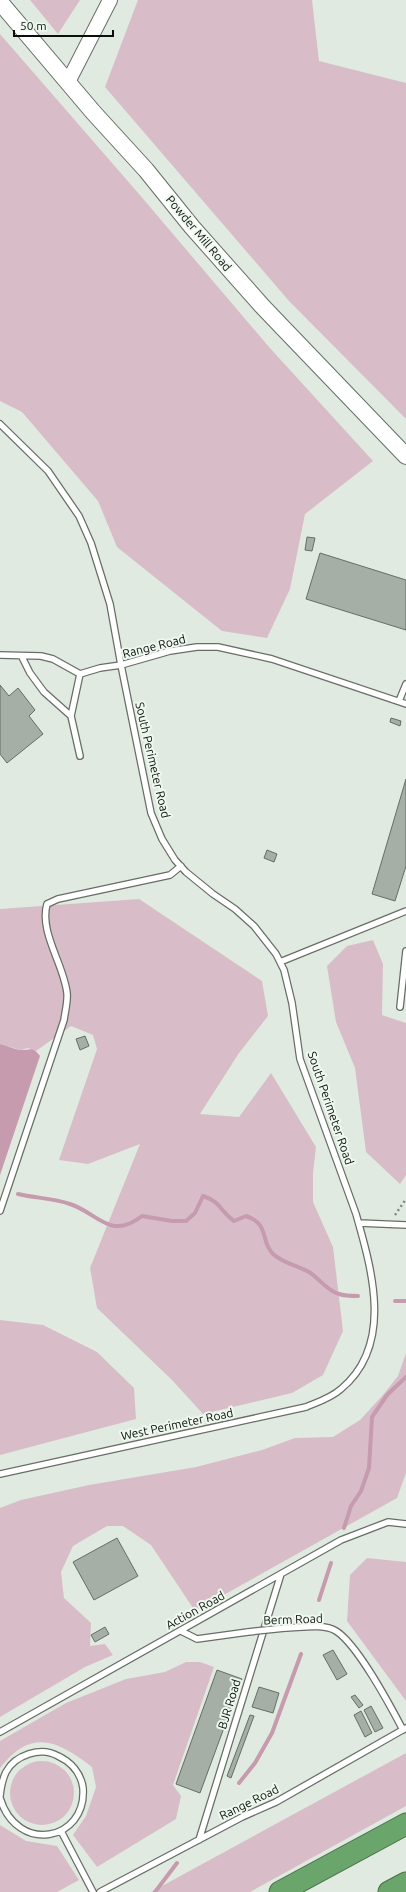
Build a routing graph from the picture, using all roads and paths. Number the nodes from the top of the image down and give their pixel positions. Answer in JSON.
{"nodes":[{"id":1,"x":110,"y":0,"type":"edge"},
{"id":2,"x":0,"y":2,"type":"edge"},
{"id":3,"x":68,"y":82,"type":"junction"},
{"id":4,"x":0,"y":424,"type":"edge"},
{"id":5,"x":406,"y":456,"type":"edge"},
{"id":6,"x":0,"y":655,"type":"edge"},
{"id":7,"x":22,"y":657,"type":"junction"},
{"id":8,"x":121,"y":665,"type":"junction"},
{"id":9,"x":80,"y":674,"type":"junction"},
{"id":10,"x":406,"y":684,"type":"edge"},
{"id":11,"x":399,"y":701,"type":"junction"},
{"id":12,"x":406,"y":704,"type":"edge"},
{"id":13,"x":71,"y":716,"type":"junction"},
{"id":14,"x":80,"y":756,"type":"dead end"},
{"id":15,"x":181,"y":866,"type":"junction"},
{"id":16,"x":406,"y":911,"type":"edge"},
{"id":17,"x":406,"y":951,"type":"edge"},
{"id":18,"x":280,"y":962,"type":"junction"},
{"id":19,"x":405,"y":970,"type":"edge"},
{"id":20,"x":400,"y":1007,"type":"dead end"},
{"id":21,"x":406,"y":1199,"type":"edge"},
{"id":22,"x":0,"y":1211,"type":"edge"},
{"id":23,"x":359,"y":1223,"type":"junction"},
{"id":24,"x":390,"y":1224,"type":"junction"},
{"id":25,"x":406,"y":1225,"type":"edge"},
{"id":26,"x":351,"y":1379,"type":"joint"},
{"id":27,"x":0,"y":1474,"type":"edge"},
{"id":28,"x":406,"y":1524,"type":"edge"},
{"id":29,"x":281,"y":1574,"type":"junction"},
{"id":30,"x":181,"y":1632,"type":"junction"},
{"id":31,"x":404,"y":1729,"type":"edge"},
{"id":32,"x":0,"y":1732,"type":"edge"},
{"id":33,"x":0,"y":1797,"type":"edge"},
{"id":34,"x":2,"y":1812,"type":"edge"},
{"id":35,"x":406,"y":1824,"type":"edge"},
{"id":36,"x":61,"y":1831,"type":"junction"},
{"id":37,"x":199,"y":1840,"type":"junction"},
{"id":38,"x":406,"y":1883,"type":"edge"},
{"id":39,"x":93,"y":1892,"type":"edge"},
{"id":40,"x":100,"y":1892,"type":"edge"},
{"id":41,"x":280,"y":1892,"type":"edge"},
{"id":42,"x":389,"y":1892,"type":"edge"}],
"edges":[{"from":1,"to":3,"type":"street"},
{"from":2,"to":3,"type":"main road","name":"Powder Mill Road"},
{"from":3,"to":5,"type":"main road","name":"Powder Mill Road"},
{"from":4,"to":8,"type":"lane","name":"South Perimeter Road"},
{"from":6,"to":7,"type":"lane"},
{"from":7,"to":9,"type":"lane"},
{"from":7,"to":13,"type":"lane"},
{"from":8,"to":9,"type":"lane","name":"Range Road"},
{"from":8,"to":11,"type":"lane","name":"Range Road"},
{"from":8,"to":15,"type":"lane","name":"South Perimeter Road"},
{"from":9,"to":13,"type":"lane"},
{"from":10,"to":11,"type":"lane"},
{"from":11,"to":12,"type":"lane","name":"Range Road"},
{"from":13,"to":14,"type":"lane"},
{"from":15,"to":18,"type":"lane","name":"South Perimeter Road"},
{"from":15,"to":22,"type":"lane"},
{"from":16,"to":18,"type":"lane"},
{"from":17,"to":19,"type":"lane"},
{"from":18,"to":23,"type":"lane","name":"South Perimeter Road"},
{"from":19,"to":20,"type":"lane"},
{"from":21,"to":24,"type":"path"},
{"from":23,"to":24,"type":"lane"},
{"from":23,"to":26,"type":"lane","name":"South Perimeter Road"},
{"from":24,"to":25,"type":"lane"},
{"from":26,"to":27,"type":"lane","name":"West Perimeter Road"},
{"from":28,"to":29,"type":"lane","name":"Action Road"},
{"from":29,"to":30,"type":"lane","name":"Action Road"},
{"from":29,"to":37,"type":"lane","name":"BJR Road"},
{"from":30,"to":31,"type":"lane","name":"Berm Road","bridge":true},
{"from":30,"to":32,"type":"lane","name":"Action Road"},
{"from":31,"to":37,"type":"lane","name":"Range Road"},
{"from":33,"to":34,"type":"lane"},
{"from":33,"to":36,"type":"lane"},
{"from":34,"to":36,"type":"lane"},
{"from":35,"to":41,"type":"highway"},
{"from":36,"to":39,"type":"lane"},
{"from":37,"to":40,"type":"lane","name":"Range Road"},
{"from":38,"to":42,"type":"highway"}]}
